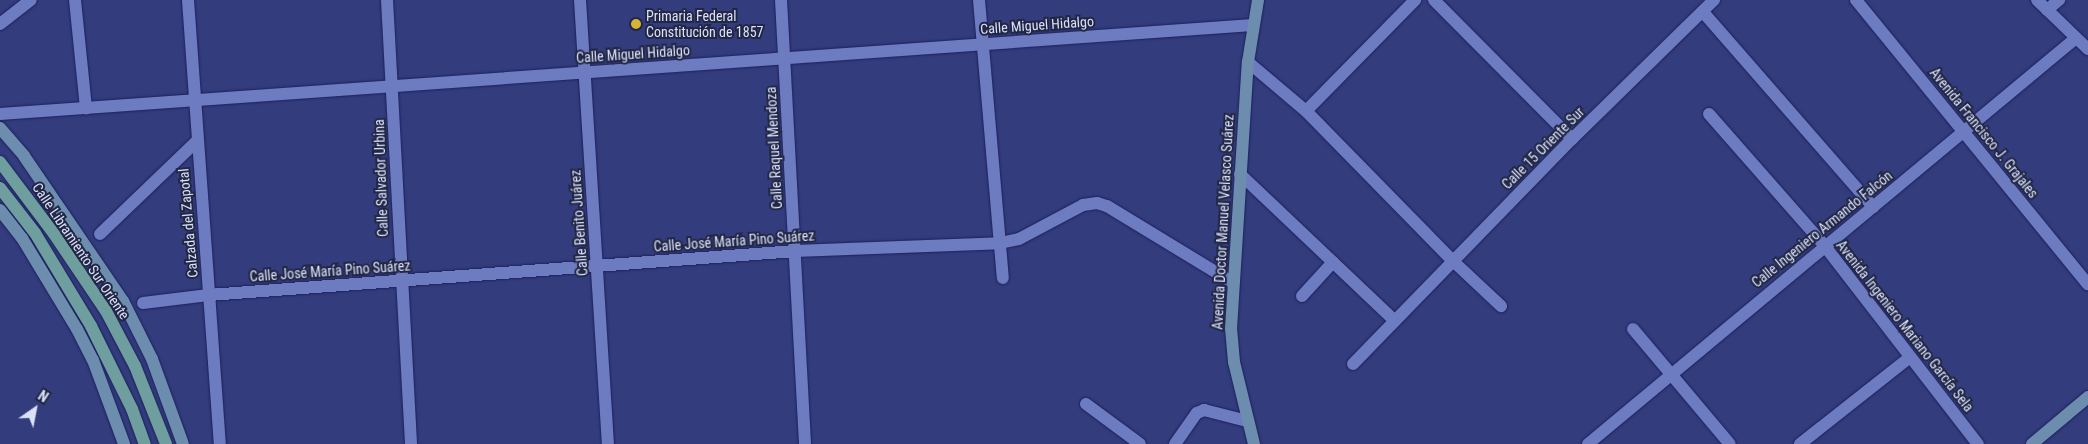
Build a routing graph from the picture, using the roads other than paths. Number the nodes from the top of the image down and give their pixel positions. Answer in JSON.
{"nodes":[{"id":1,"x":31,"y":0,"type":"edge"},
{"id":2,"x":75,"y":0,"type":"edge"},
{"id":3,"x":188,"y":0,"type":"edge"},
{"id":4,"x":387,"y":0,"type":"edge"},
{"id":5,"x":580,"y":0,"type":"edge"},
{"id":6,"x":781,"y":0,"type":"edge"},
{"id":7,"x":979,"y":0,"type":"edge"},
{"id":8,"x":1258,"y":0,"type":"edge"},
{"id":9,"x":1415,"y":0,"type":"edge"},
{"id":10,"x":1434,"y":0,"type":"edge"},
{"id":11,"x":1714,"y":0,"type":"edge"},
{"id":12,"x":1856,"y":0,"type":"edge"},
{"id":13,"x":2037,"y":0,"type":"edge"},
{"id":14,"x":2059,"y":0,"type":"edge"},
{"id":15,"x":2047,"y":10,"type":"junction"},
{"id":16,"x":1703,"y":12,"type":"junction"},
{"id":17,"x":0,"y":24,"type":"edge"},
{"id":18,"x":1253,"y":25,"type":"junction"},
{"id":19,"x":2076,"y":38,"type":"junction"},
{"id":20,"x":981,"y":44,"type":"junction"},
{"id":21,"x":2088,"y":48,"type":"edge"},
{"id":22,"x":785,"y":58,"type":"junction"},
{"id":23,"x":1248,"y":62,"type":"junction"},
{"id":24,"x":585,"y":72,"type":"junction"},
{"id":25,"x":392,"y":86,"type":"junction"},
{"id":26,"x":194,"y":100,"type":"junction"},
{"id":27,"x":86,"y":108,"type":"junction"},
{"id":28,"x":1306,"y":111,"type":"junction"},
{"id":29,"x":0,"y":114,"type":"edge"},
{"id":30,"x":1709,"y":114,"type":"dead end"},
{"id":31,"x":0,"y":128,"type":"edge"},
{"id":32,"x":1964,"y":133,"type":"junction"},
{"id":33,"x":1572,"y":139,"type":"junction"},
{"id":34,"x":196,"y":142,"type":"junction"},
{"id":35,"x":0,"y":162,"type":"edge"},
{"id":36,"x":1240,"y":174,"type":"junction"},
{"id":37,"x":0,"y":188,"type":"edge"},
{"id":38,"x":1873,"y":207,"type":"junction"},
{"id":39,"x":0,"y":210,"type":"edge"},
{"id":40,"x":100,"y":234,"type":"dead end"},
{"id":41,"x":1000,"y":243,"type":"junction"},
{"id":42,"x":1824,"y":245,"type":"junction"},
{"id":43,"x":795,"y":251,"type":"junction"},
{"id":44,"x":1453,"y":261,"type":"junction"},
{"id":45,"x":1333,"y":262,"type":"junction"},
{"id":46,"x":597,"y":266,"type":"junction"},
{"id":47,"x":1003,"y":278,"type":"dead end"},
{"id":48,"x":400,"y":280,"type":"junction"},
{"id":49,"x":1232,"y":282,"type":"junction"},
{"id":50,"x":2088,"y":284,"type":"edge"},
{"id":51,"x":208,"y":295,"type":"junction"},
{"id":52,"x":1302,"y":296,"type":"dead end"},
{"id":53,"x":143,"y":303,"type":"dead end"},
{"id":54,"x":1501,"y":306,"type":"dead end"},
{"id":55,"x":1394,"y":320,"type":"junction"},
{"id":56,"x":1633,"y":328,"type":"dead end"},
{"id":57,"x":1909,"y":358,"type":"junction"},
{"id":58,"x":1353,"y":364,"type":"dead end"},
{"id":59,"x":1669,"y":374,"type":"junction"},
{"id":60,"x":2088,"y":397,"type":"edge"},
{"id":61,"x":1086,"y":404,"type":"dead end"},
{"id":62,"x":1247,"y":421,"type":"junction"},
{"id":63,"x":124,"y":444,"type":"edge"},
{"id":64,"x":144,"y":444,"type":"edge"},
{"id":65,"x":166,"y":444,"type":"edge"},
{"id":66,"x":183,"y":444,"type":"edge"},
{"id":67,"x":220,"y":444,"type":"edge"},
{"id":68,"x":411,"y":444,"type":"edge"},
{"id":69,"x":608,"y":444,"type":"edge"},
{"id":70,"x":806,"y":444,"type":"edge"},
{"id":71,"x":1140,"y":444,"type":"edge"},
{"id":72,"x":1175,"y":444,"type":"edge"},
{"id":73,"x":1254,"y":444,"type":"edge"},
{"id":74,"x":1588,"y":444,"type":"edge"},
{"id":75,"x":1730,"y":444,"type":"edge"},
{"id":76,"x":1800,"y":444,"type":"edge"},
{"id":77,"x":1978,"y":444,"type":"edge"},
{"id":78,"x":2032,"y":444,"type":"edge"}],
"edges":[{"from":1,"to":17,"type":"street"},
{"from":2,"to":27,"type":"street"},
{"from":3,"to":26,"type":"street","name":"Calzada del Zapotal"},
{"from":4,"to":25,"type":"street","name":"Calle Salvador Urbina"},
{"from":5,"to":24,"type":"street","name":"Calle Benito Juárez"},
{"from":6,"to":22,"type":"street","name":"Calle Raquel Mendoza"},
{"from":7,"to":20,"type":"street"},
{"from":8,"to":18,"type":"street","name":"Avenida Doctor Manuel Velasco Suárez"},
{"from":9,"to":28,"type":"street"},
{"from":10,"to":33,"type":"street"},
{"from":11,"to":16,"type":"street","name":"Calle 15 Oriente Sur"},
{"from":12,"to":32,"type":"street","name":"Avenida Francisco J. Grajales"},
{"from":13,"to":15,"type":"street"},
{"from":14,"to":15,"type":"street"},
{"from":15,"to":19,"type":"street"},
{"from":16,"to":33,"type":"street","name":"Calle 15 Oriente Sur"},
{"from":16,"to":38,"type":"street"},
{"from":18,"to":20,"type":"street","name":"Calle Miguel Hidalgo"},
{"from":18,"to":23,"type":"street","name":"Avenida Doctor Manuel Velasco Suárez"},
{"from":19,"to":21,"type":"street"},
{"from":19,"to":32,"type":"street","name":"Calle Ingeniero Armando Falcón"},
{"from":20,"to":22,"type":"street","name":"Calle Miguel Hidalgo"},
{"from":20,"to":41,"type":"street"},
{"from":22,"to":24,"type":"street","name":"Calle Miguel Hidalgo"},
{"from":22,"to":43,"type":"street","name":"Calle Raquel Mendoza"},
{"from":23,"to":28,"type":"street"},
{"from":23,"to":36,"type":"street","name":"Avenida Doctor Manuel Velasco Suárez"},
{"from":24,"to":25,"type":"street","name":"Calle Miguel Hidalgo"},
{"from":24,"to":46,"type":"street","name":"Calle Benito Juárez"},
{"from":25,"to":26,"type":"street","name":"Calle Miguel Hidalgo"},
{"from":25,"to":48,"type":"street","name":"Calle Salvador Urbina"},
{"from":26,"to":27,"type":"street","name":"Calle Miguel Hidalgo"},
{"from":26,"to":34,"type":"street","name":"Calzada del Zapotal"},
{"from":27,"to":29,"type":"street","name":"Calle Miguel Hidalgo"},
{"from":28,"to":44,"type":"street"},
{"from":30,"to":42,"type":"street","name":"Avenida Ingeniero Mariano García Sela"},
{"from":31,"to":66,"type":"street"},
{"from":32,"to":38,"type":"street","name":"Calle Ingeniero Armando Falcón"},
{"from":32,"to":50,"type":"street","name":"Avenida Francisco J. Grajales"},
{"from":33,"to":44,"type":"street","name":"Calle 15 Oriente Sur"},
{"from":34,"to":40,"type":"street"},
{"from":34,"to":51,"type":"street","name":"Calzada del Zapotal"},
{"from":35,"to":65,"type":"main road","name":"Calle Libramiento Sur Oriente"},
{"from":36,"to":45,"type":"street"},
{"from":36,"to":49,"type":"street","name":"Avenida Doctor Manuel Velasco Suárez"},
{"from":37,"to":64,"type":"main road","name":"Calle Libramiento Sur Oriente"},
{"from":38,"to":42,"type":"street","name":"Calle Ingeniero Armando Falcón"},
{"from":39,"to":63,"type":"street"},
{"from":41,"to":43,"type":"street","name":"Calle José María Pino Suárez"},
{"from":41,"to":47,"type":"street"},
{"from":41,"to":49,"type":"street","name":"Calle José María Pino Suárez"},
{"from":42,"to":57,"type":"street","name":"Avenida Ingeniero Mariano García Sela"},
{"from":42,"to":59,"type":"street","name":"Calle Ingeniero Armando Falcón"},
{"from":43,"to":46,"type":"street","name":"Calle José María Pino Suárez"},
{"from":43,"to":70,"type":"street","name":"Calle Raquel Mendoza"},
{"from":44,"to":54,"type":"street"},
{"from":44,"to":55,"type":"street","name":"Calle 15 Oriente Sur"},
{"from":45,"to":52,"type":"street"},
{"from":45,"to":55,"type":"street"},
{"from":46,"to":48,"type":"street","name":"Calle José María Pino Suárez"},
{"from":46,"to":69,"type":"street","name":"Calle Benito Juárez"},
{"from":48,"to":51,"type":"street","name":"Calle José María Pino Suárez"},
{"from":48,"to":68,"type":"street","name":"Calle Salvador Urbina"},
{"from":49,"to":62,"type":"street","name":"Avenida Doctor Manuel Velasco Suárez"},
{"from":51,"to":53,"type":"street","name":"Calle José María Pino Suárez"},
{"from":51,"to":67,"type":"street","name":"Calzada del Zapotal"},
{"from":55,"to":58,"type":"street","name":"Calle 15 Oriente Sur"},
{"from":56,"to":59,"type":"street"},
{"from":57,"to":76,"type":"street"},
{"from":57,"to":77,"type":"street","name":"Avenida Ingeniero Mariano García Sela"},
{"from":59,"to":74,"type":"street","name":"Calle Ingeniero Armando Falcón"},
{"from":59,"to":75,"type":"street"},
{"from":60,"to":78,"type":"street"},
{"from":61,"to":71,"type":"street"},
{"from":62,"to":72,"type":"street"},
{"from":62,"to":73,"type":"street","name":"Avenida Doctor Manuel Velasco Suárez"}]}
